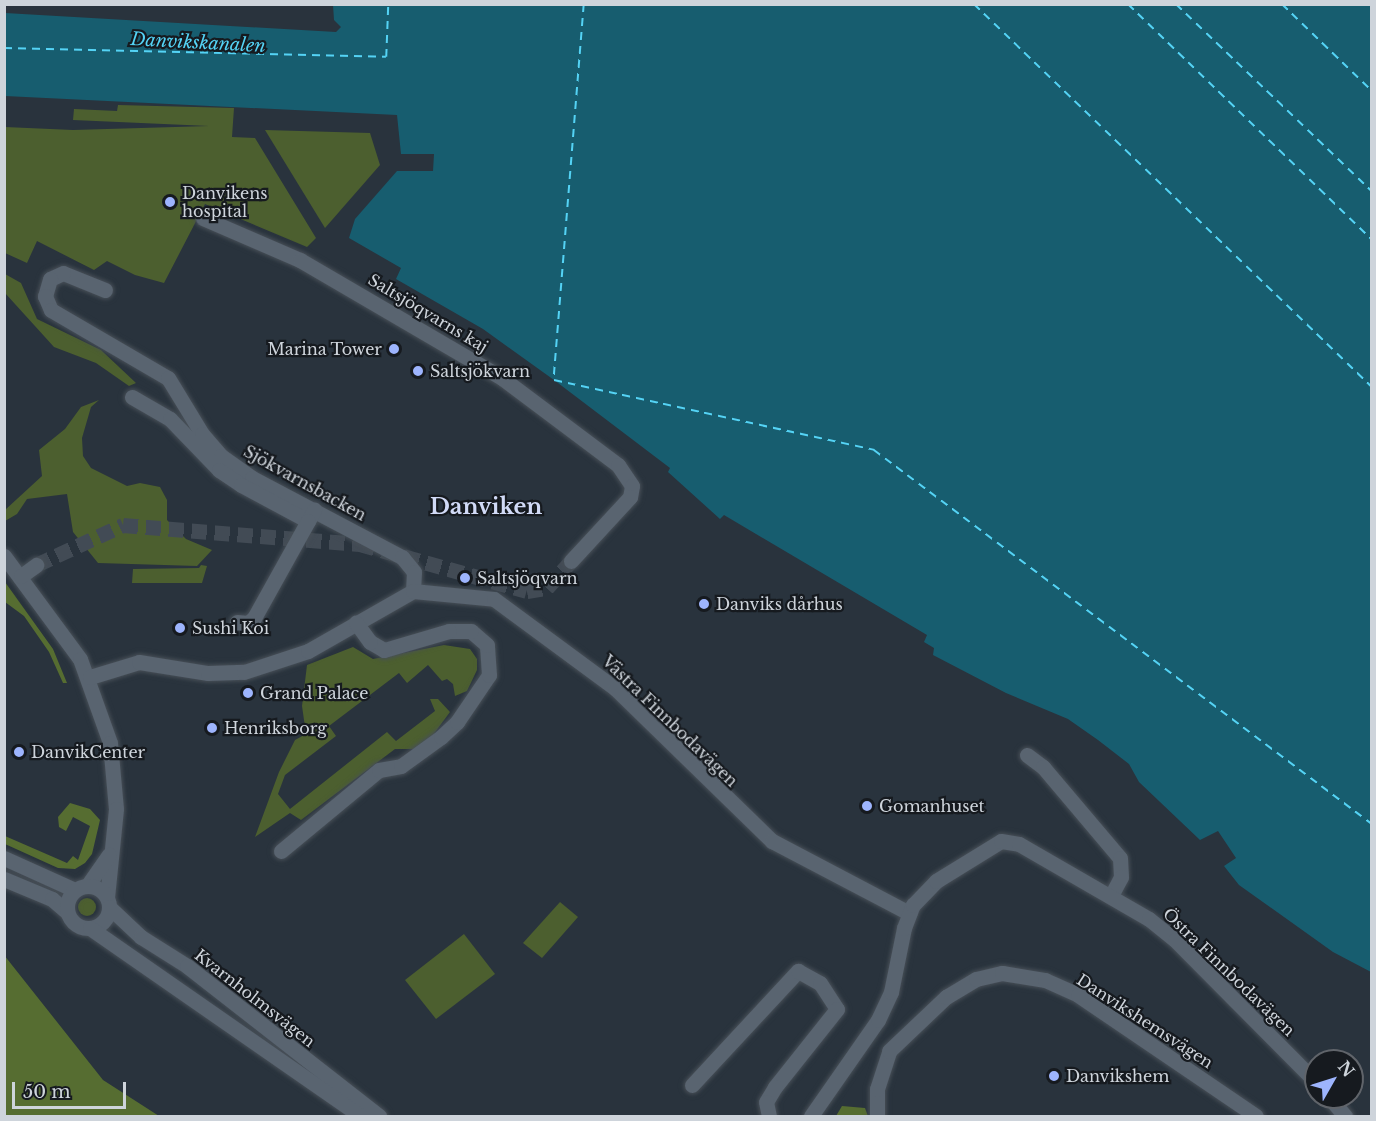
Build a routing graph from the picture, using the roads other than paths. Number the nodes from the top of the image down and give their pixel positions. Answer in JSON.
{"nodes":[{"id":1,"x":203,"y":218,"type":"dead end"},
{"id":2,"x":105,"y":290,"type":"dead end"},
{"id":3,"x":132,"y":397,"type":"dead end"},
{"id":4,"x":311,"y":515,"type":"junction"},
{"id":5,"x":4,"y":556,"type":"edge"},
{"id":6,"x":571,"y":561,"type":"tunnel mouth"},
{"id":7,"x":36,"y":565,"type":"tunnel mouth"},
{"id":8,"x":21,"y":576,"type":"junction"},
{"id":9,"x":413,"y":591,"type":"junction"},
{"id":10,"x":237,"y":622,"type":"dead end"},
{"id":11,"x":356,"y":623,"type":"junction"},
{"id":12,"x":90,"y":677,"type":"junction"},
{"id":13,"x":1027,"y":755,"type":"dead end"},
{"id":14,"x":281,"y":851,"type":"dead end"},
{"id":15,"x":110,"y":853,"type":"junction"},
{"id":16,"x":4,"y":858,"type":"edge"},
{"id":17,"x":4,"y":879,"type":"edge"},
{"id":18,"x":81,"y":888,"type":"junction"},
{"id":19,"x":1112,"y":894,"type":"junction"},
{"id":20,"x":108,"y":903,"type":"junction"},
{"id":21,"x":68,"y":912,"type":"junction"},
{"id":22,"x":909,"y":913,"type":"junction"},
{"id":23,"x":90,"y":928,"type":"junction"},
{"id":24,"x":866,"y":1038,"type":"junction"},
{"id":25,"x":889,"y":1051,"type":"junction"},
{"id":26,"x":1304,"y":1070,"type":"edge"},
{"id":27,"x":692,"y":1085,"type":"dead end"},
{"id":28,"x":361,"y":1116,"type":"edge"},
{"id":29,"x":379,"y":1116,"type":"edge"},
{"id":30,"x":769,"y":1116,"type":"edge"},
{"id":31,"x":811,"y":1116,"type":"edge"},
{"id":32,"x":877,"y":1116,"type":"edge"},
{"id":33,"x":1256,"y":1116,"type":"edge"}],
"edges":[{"from":1,"to":6,"type":"street","name":"Saltsjöqvarns kaj"},
{"from":2,"to":4,"type":"street","name":"Sjökvarnsbacken"},
{"from":3,"to":4,"type":"street"},
{"from":4,"to":9,"type":"street","name":"Sjökvarnsbacken"},
{"from":4,"to":10,"type":"street"},
{"from":5,"to":8,"type":"street"},
{"from":7,"to":8,"type":"street"},
{"from":8,"to":12,"type":"street"},
{"from":9,"to":11,"type":"street"},
{"from":9,"to":22,"type":"street","name":"Västra Finnbodavägen"},
{"from":11,"to":12,"type":"street"},
{"from":11,"to":14,"type":"street"},
{"from":12,"to":15,"type":"street"},
{"from":13,"to":19,"type":"street"},
{"from":15,"to":18,"type":"street"},
{"from":15,"to":20,"type":"street"},
{"from":16,"to":18,"type":"street"},
{"from":17,"to":21,"type":"street"},
{"from":18,"to":20,"type":"street"},
{"from":18,"to":21,"type":"street"},
{"from":19,"to":22,"type":"street","name":"Östra Finnbodavägen"},
{"from":19,"to":26,"type":"street","name":"Östra Finnbodavägen"},
{"from":20,"to":23,"type":"street"},
{"from":20,"to":29,"type":"street","name":"Kvarnholmsvägen"},
{"from":21,"to":23,"type":"street"},
{"from":22,"to":24,"type":"street"},
{"from":23,"to":28,"type":"street","name":"Kvarnholmsvägen"},
{"from":24,"to":25,"type":"street"},
{"from":24,"to":31,"type":"street"},
{"from":25,"to":32,"type":"street","name":"Danvikshemsvägen"},
{"from":25,"to":33,"type":"street","name":"Danvikshemsvägen"},
{"from":27,"to":30,"type":"street"}]}
